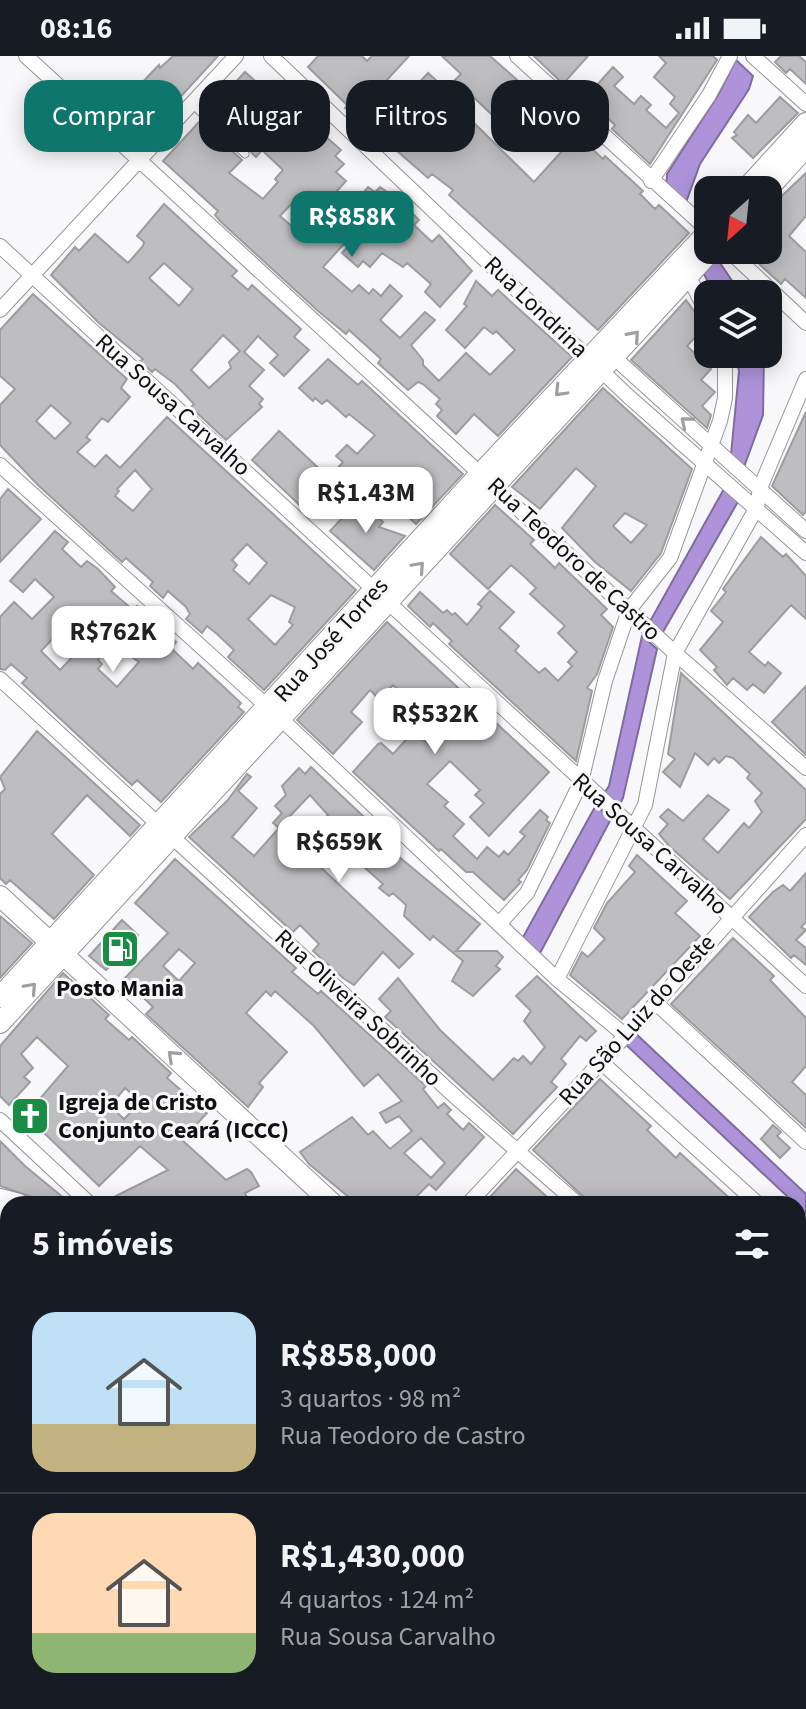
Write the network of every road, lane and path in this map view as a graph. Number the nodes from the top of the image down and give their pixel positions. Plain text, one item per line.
1 (26, 56) edge
2 (236, 56) edge
3 (271, 56) edge
4 (517, 56) edge
5 (730, 56) edge
6 (760, 58) edge
7 (192, 104) junction
8 (806, 104) edge
9 (806, 123) edge
10 (806, 147) edge
11 (245, 154) dead end
12 (139, 161) junction
13 (758, 176) edge
14 (780, 176) edge
15 (651, 181) junction
16 (694, 219) edge
17 (0, 246) edge
18 (694, 248) edge
19 (699, 264) edge
20 (743, 264) edge
21 (32, 275) junction
22 (688, 275) junction
23 (694, 287) edge
24 (0, 310) edge
25 (806, 323) edge
26 (602, 359) junction
27 (725, 368) edge
28 (806, 379) edge
29 (712, 443) junction
30 (703, 461) junction
31 (0, 465) edge
32 (488, 479) junction
33 (760, 488) junction
34 (757, 507) junction
35 (806, 531) edge
36 (806, 553) edge
37 (382, 596) junction
38 (629, 610) junction
39 (675, 653) junction
40 (0, 679) edge
41 (274, 713) junction
42 (806, 768) edge
43 (581, 782) junction
44 (635, 829) junction
45 (165, 831) junction
46 (806, 835) edge
47 (0, 896) edge
48 (730, 917) junction
49 (499, 924) junction
50 (56, 948) junction
51 (557, 979) junction
52 (806, 986) edge
53 (0, 997) edge
54 (656, 1003) junction
55 (0, 1023) edge
56 (626, 1036) junction
57 (600, 1061) junction
58 (0, 1120) edge
59 (806, 1142) edge
60 (518, 1150) junction
61 (81, 1196) edge
62 (324, 1196) edge
63 (481, 1196) edge
64 (569, 1196) edge
65 (749, 1196) edge

1 - 12 street, Rua Teodoro de Castro
2 - 7 street
3 - 26 street, Rua Londrina
4 - 15 street
5 - 15 street
6 - 8 street
7 - 11 lane
7 - 12 street
9 - 13 street
10 - 14 street
12 - 21 street
12 - 32 street, Rua Teodoro de Castro
15 - 16 street
17 - 21 street, Rua Sousa Carvalho
18 - 26 street, Rua José Torres
19 - 22 street, Rua José Torres
20 - 25 street
21 - 24 street
21 - 37 street, Rua Sousa Carvalho
22 - 23 street
26 -> 22 street, Rua José Torres
29 -> 26 street, Rua Londrina
26 - 30 street, Rua Londrina
26 - 32 street, Rua José Torres
27 - 29 street
28 - 33 street
29 - 30 street
29 - 33 street, Rua Londrina
30 - 34 street, Rua Londrina
30 - 38 street
31 - 41 street
32 - 37 street, Rua José Torres
32 - 38 street, Rua Teodoro de Castro
33 - 34 street
33 - 35 street, Rua Londrina
34 - 36 street, Rua Londrina
34 - 39 street
37 - 41 street, Rua José Torres
37 - 43 street, Rua Sousa Carvalho
38 - 39 street, Rua Teodoro de Castro
38 - 43 street
39 - 42 street, Rua Teodoro de Castro
39 - 44 street
40 - 45 street, Rua Oliveira Sobrinho
41 - 45 street, Rua José Torres
41 - 49 street
43 - 44 street, Rua Sousa Carvalho
43 - 49 street
44 - 48 street, Rua Sousa Carvalho
44 - 51 street
45 - 50 street, Rua José Torres
45 - 60 street, Rua Oliveira Sobrinho
46 - 48 street, Rua São Luiz do Oeste
47 - 50 street
48 - 52 street, Rua Sousa Carvalho
48 - 54 street, Rua São Luiz do Oeste
49 - 51 street
50 - 53 street
55 -> 50 street
62 -> 50 street
51 - 56 street
54 - 56 street, Rua São Luiz do Oeste
54 - 59 street
56 - 57 street, Rua São Luiz do Oeste
57 - 60 street, Rua São Luiz do Oeste
57 - 65 street
58 - 61 street
60 - 63 street, Rua São Luiz do Oeste
60 - 64 street, Rua Oliveira Sobrinho

